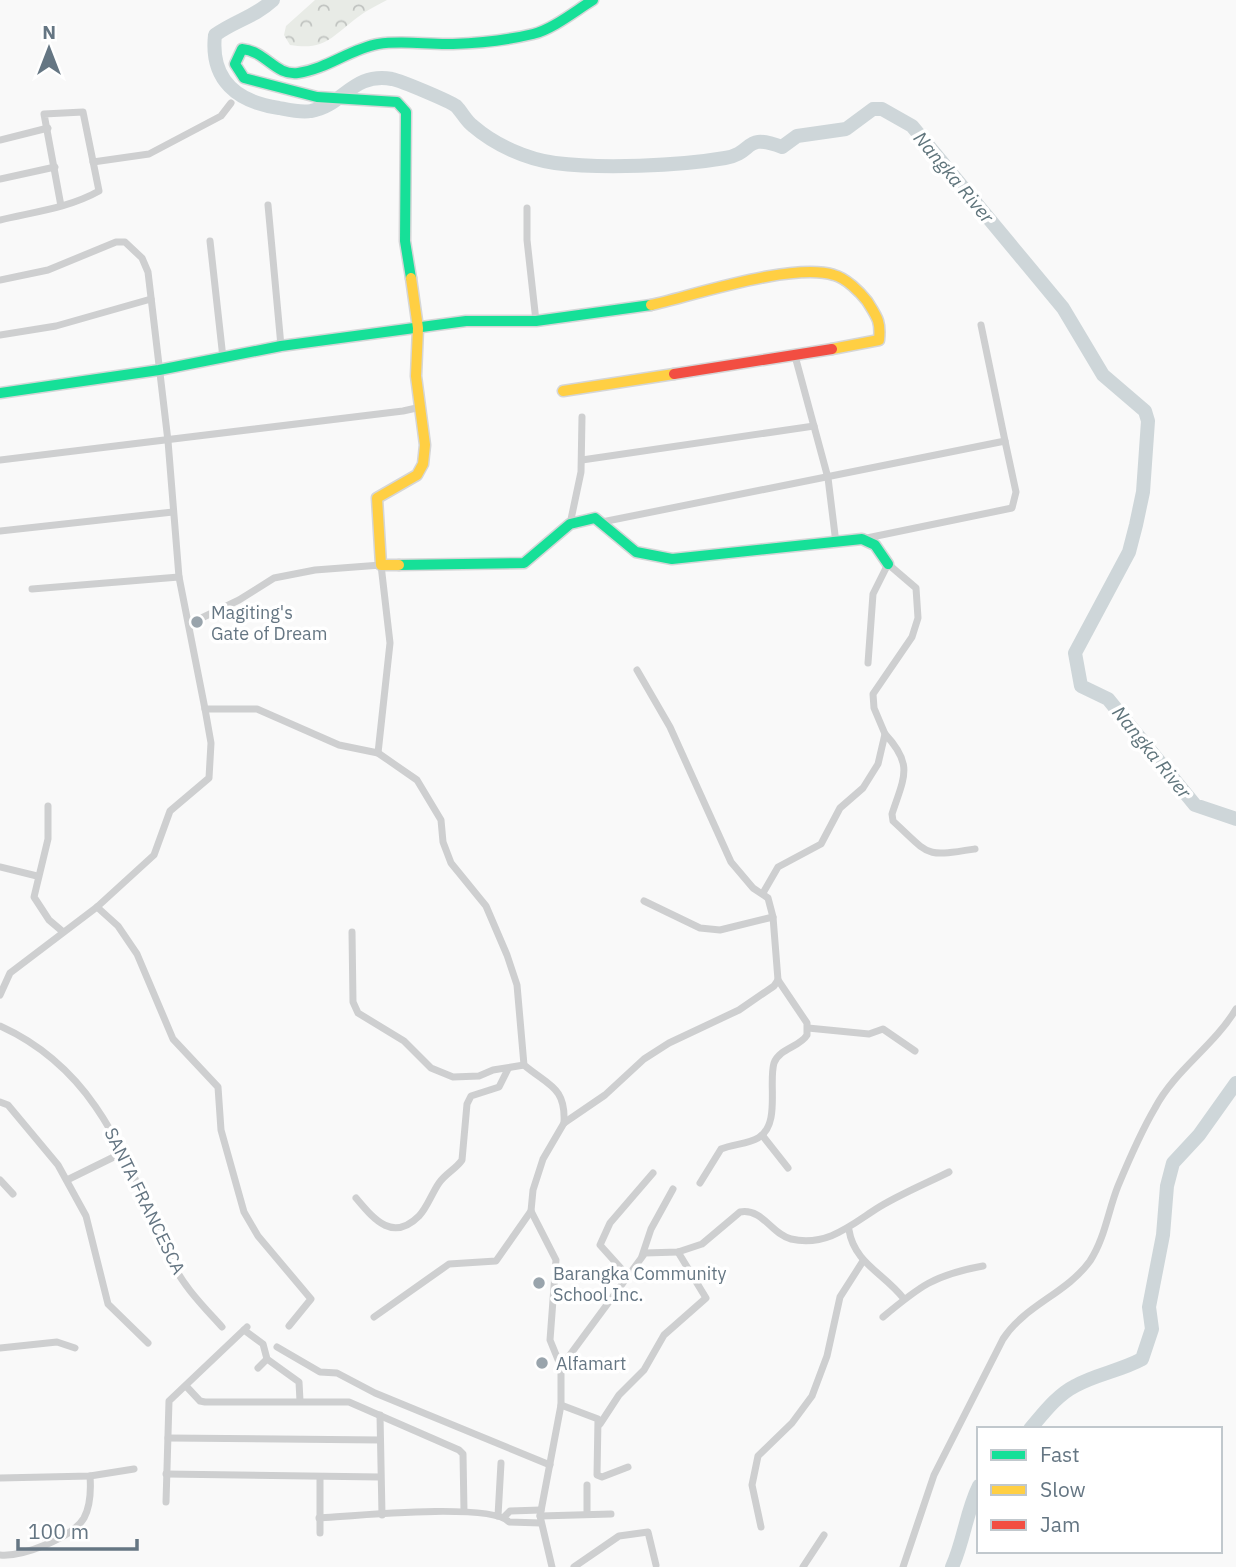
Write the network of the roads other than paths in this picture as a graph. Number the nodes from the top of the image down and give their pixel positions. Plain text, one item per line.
1 (593, 0) edge
2 (231, 103) dead end
3 (47, 128) junction
4 (0, 140) edge
5 (93, 162) junction
6 (55, 167) junction
7 (0, 179) edge
8 (268, 205) dead end
9 (61, 206) junction
10 (527, 208) dead end
11 (0, 220) edge
12 (210, 241) dead end
13 (0, 280) edge
14 (151, 299) junction
15 (536, 321) junction
16 (981, 325) dead end
17 (418, 328) junction
18 (0, 335) edge
19 (281, 346) junction
20 (795, 356) junction
21 (223, 358) junction
22 (159, 370) junction
23 (563, 391) dead end
24 (0, 393) edge
25 (421, 407) junction
26 (582, 417) dead end
27 (814, 426) junction
28 (168, 441) junction
29 (1005, 441) junction
30 (0, 460) edge
31 (582, 460) junction
32 (828, 478) junction
33 (173, 512) junction
34 (602, 522) junction
35 (570, 523) junction
36 (0, 531) edge
37 (862, 539) junction
38 (836, 543) junction
39 (888, 564) junction
40 (381, 565) junction
41 (179, 577) junction
42 (32, 589) dead end
43 (189, 624) junction
44 (868, 663) dead end
45 (637, 670) dead end
46 (205, 709) junction
47 (885, 734) junction
48 (379, 753) junction
49 (48, 806) dead end
50 (975, 849) dead end
51 (0, 867) edge
52 (37, 876) junction
53 (763, 892) junction
54 (643, 901) dead end
55 (97, 907) junction
56 (773, 917) junction
57 (62, 932) junction
58 (352, 932) dead end
59 (778, 980) junction
60 (0, 995) edge
61 (1236, 1009) edge
62 (0, 1026) edge
63 (808, 1028) junction
64 (915, 1051) dead end
65 (524, 1065) junction
66 (509, 1069) junction
67 (0, 1102) edge
68 (564, 1123) junction
69 (762, 1135) junction
70 (124, 1152) junction
71 (788, 1168) dead end
72 (949, 1172) dead end
73 (653, 1173) dead end
74 (0, 1180) edge
75 (67, 1180) junction
76 (700, 1183) dead end
77 (673, 1189) dead end
78 (13, 1194) dead end
79 (356, 1198) dead end
80 (531, 1211) junction
81 (849, 1230) junction
82 (678, 1252) junction
83 (642, 1257) junction
84 (863, 1261) junction
85 (983, 1266) dead end
86 (627, 1275) junction
87 (904, 1299) junction
88 (374, 1317) dead end
89 (883, 1317) dead end
90 (289, 1326) dead end
91 (222, 1327) dead end
92 (148, 1343) dead end
93 (277, 1347) dead end
94 (0, 1348) edge
95 (75, 1348) dead end
96 (267, 1359) junction
97 (561, 1367) junction
98 (258, 1368) dead end
99 (186, 1386) junction
100 (300, 1401) junction
101 (561, 1405) junction
102 (380, 1415) junction
103 (600, 1424) junction
104 (168, 1438) junction
105 (380, 1440) junction
106 (501, 1463) dead end
107 (551, 1465) junction
108 (628, 1467) dead end
109 (134, 1469) dead end
110 (166, 1474) junction
111 (90, 1476) junction
112 (380, 1477) junction
113 (0, 1478) edge
114 (320, 1478) junction
115 (587, 1485) dead end
116 (166, 1502) dead end
117 (464, 1511) junction
118 (587, 1514) junction
119 (611, 1514) dead end
120 (382, 1515) junction
121 (501, 1516) junction
122 (541, 1516) junction
123 (320, 1518) junction
124 (761, 1527) dead end
125 (320, 1533) dead end
126 (824, 1535) dead end
127 (0, 1555) edge
128 (656, 1564) dead end
129 (552, 1567) edge
130 (574, 1567) edge
131 (803, 1567) edge
132 (903, 1567) edge

1 - 17 street
2 - 5 street
3 - 4 street
3 - 5 street
3 - 6 street
5 - 9 street
6 - 7 street
6 - 9 street
8 - 19 street
9 - 11 street
10 - 15 street
12 - 21 street
13 - 14 street
14 - 18 street
14 - 22 street
15 - 17 street
15 - 20 street
16 - 29 street
17 - 19 street
17 - 25 street
19 - 21 street
20 - 23 street
20 - 27 street
21 - 22 street
22 - 24 street
22 - 28 street
25 - 28 street
25 - 40 street
26 - 31 street
27 - 31 street
27 - 32 street
28 - 30 street
28 - 33 street
29 - 32 street
29 - 37 street
31 - 35 street
32 - 34 street
32 - 38 street
33 - 36 street
33 - 41 street
34 - 35 street
34 - 38 street
35 - 40 street
37 - 38 street
37 - 39 street
39 - 44 street
39 - 47 street
40 - 43 street
40 - 48 street
41 - 42 street
41 - 43 street
43 - 46 street
45 - 53 street
46 - 48 street
46 - 55 street
47 - 50 street
47 - 53 street
48 - 65 street
49 - 52 street
51 - 52 street
52 - 57 street
53 - 56 street
54 - 56 street
55 - 57 street
55 - 90 street
56 - 59 street
57 - 60 street
58 - 66 street
59 - 63 street
59 - 68 street
61 - 132 street
62 - 70 street, SANTA FRANCESCA
63 - 64 street
63 - 69 street
65 - 66 street
65 - 68 street
66 - 79 street
67 - 75 street
68 - 80 street
69 - 71 street
69 - 76 street
70 - 75 street
70 - 91 street, SANTA FRANCESCA
72 - 81 street
73 - 86 street
74 - 78 street
75 - 92 street
77 - 83 street
80 - 88 street
80 - 97 street
81 - 82 street
81 - 84 street
82 - 83 street
82 - 103 street
83 - 86 street
84 - 87 street
84 - 124 street
85 - 87 street
86 - 97 street
87 - 89 street
93 - 107 street
94 - 95 street
96 - 98 street
96 - 99 street
96 - 100 street
97 - 101 street
99 - 100 street
99 - 104 street
100 - 102 street
101 - 103 street
101 - 107 street
102 - 105 street
102 - 117 street
103 - 108 street
104 - 105 street
104 - 110 street
105 - 112 street
106 - 121 street
107 - 122 street
109 - 111 street
110 - 114 street
110 - 116 street
111 - 113 street
111 - 127 street
112 - 114 street
112 - 120 street
114 - 123 street
115 - 118 street
117 - 120 street
117 - 121 street
118 - 119 street
118 - 122 street
120 - 123 street
121 - 122 street
121 - 122 street
122 - 129 street
123 - 125 street
126 - 131 street
128 - 130 street

